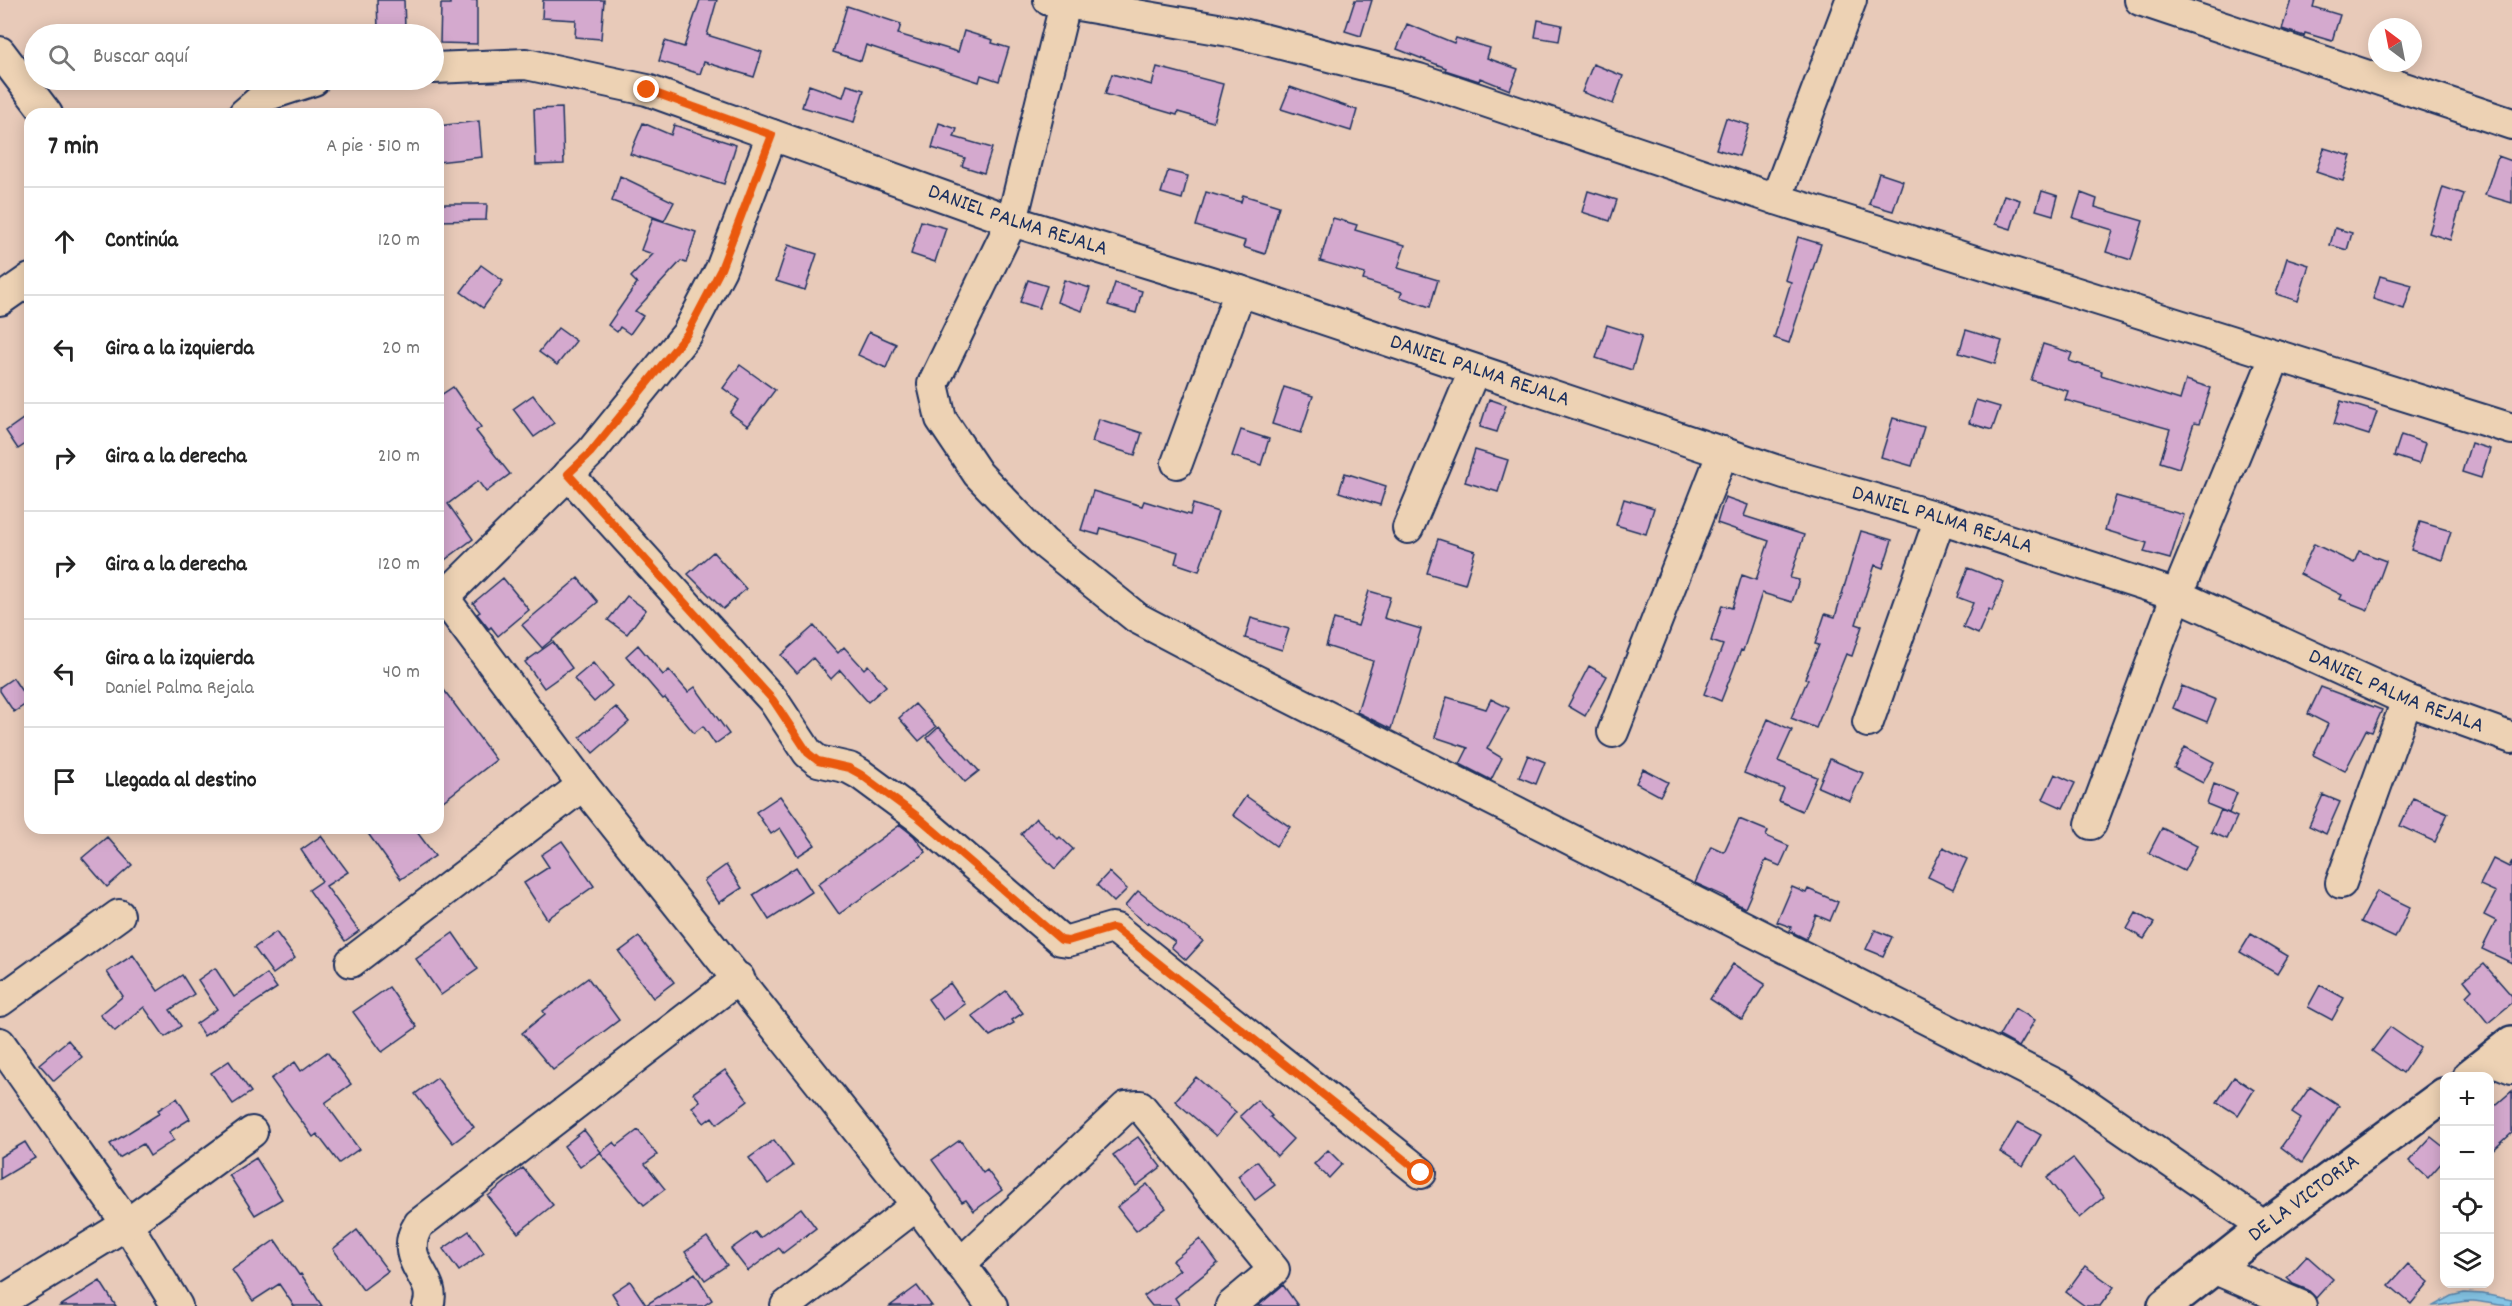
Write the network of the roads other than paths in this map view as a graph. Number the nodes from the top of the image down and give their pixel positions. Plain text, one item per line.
1 (1851, 0) edge
2 (2140, 0) edge
3 (1057, 2) edge
4 (0, 52) edge
5 (444, 68) edge
6 (24, 84) edge
7 (29, 90) edge
8 (283, 90) edge
9 (42, 108) edge
10 (251, 108) edge
11 (2512, 124) edge
12 (772, 135) junction
13 (1776, 199) junction
14 (1012, 221) junction
15 (24, 283) edge
16 (1240, 291) junction
17 (0, 300) edge
18 (2276, 355) junction
19 (1474, 371) junction
20 (2512, 429) edge
21 (1724, 452) junction
22 (1177, 463) dead end
23 (568, 474) junction
24 (1940, 518) junction
25 (1408, 528) dead end
26 (444, 593) edge
27 (2177, 596) junction
28 (444, 602) edge
29 (2408, 700) junction
30 (1868, 722) dead end
31 (1613, 732) dead end
32 (2512, 738) edge
33 (583, 785) junction
34 (2091, 824) dead end
35 (2340, 883) dead end
36 (119, 915) dead end
37 (351, 962) dead end
38 (739, 978) junction
39 (0, 1000) edge
40 (0, 1043) edge
41 (2440, 1099) edge
42 (252, 1132) dead end
43 (1421, 1173) dead end
44 (917, 1205) junction
45 (127, 1224) junction
46 (2265, 1227) junction
47 (960, 1263) junction
48 (2213, 1268) junction
49 (0, 1302) edge
50 (177, 1306) edge
51 (428, 1306) edge
52 (786, 1306) edge
53 (992, 1306) edge
54 (1231, 1306) edge
55 (2166, 1306) edge
56 (2301, 1306) edge

1 - 13 street
2 - 11 street
3 - 13 street
3 - 14 street
4 - 6 street
5 - 12 street, DANIEL PALMA REJALA
7 - 9 street
8 - 10 street
12 - 14 street, DANIEL PALMA REJALA
12 - 23 street
13 - 18 street
14 - 16 street, DANIEL PALMA REJALA
14 - 46 street
15 - 17 street
16 - 19 street, DANIEL PALMA REJALA
16 - 22 street
18 - 20 street
18 - 27 street
19 - 21 street, DANIEL PALMA REJALA
19 - 25 street
21 - 24 street, DANIEL PALMA REJALA
21 - 31 street
23 - 26 street
23 - 43 street
24 - 27 street, DANIEL PALMA REJALA
24 - 30 street
27 - 29 street, DANIEL PALMA REJALA
27 - 34 street
28 - 33 street
29 - 32 street, DANIEL PALMA REJALA
29 - 35 street
33 - 37 street
33 - 38 street
36 - 39 street
38 - 44 street
38 - 51 street
40 - 45 street
41 - 46 main road, DE LA VICTORIA
42 - 45 street
44 - 47 street
44 - 52 street
45 - 49 street
45 - 50 street
46 - 48 main road, DE LA VICTORIA
47 - 53 street
47 - 54 street
48 - 55 main road, DE LA VICTORIA
48 - 56 street

